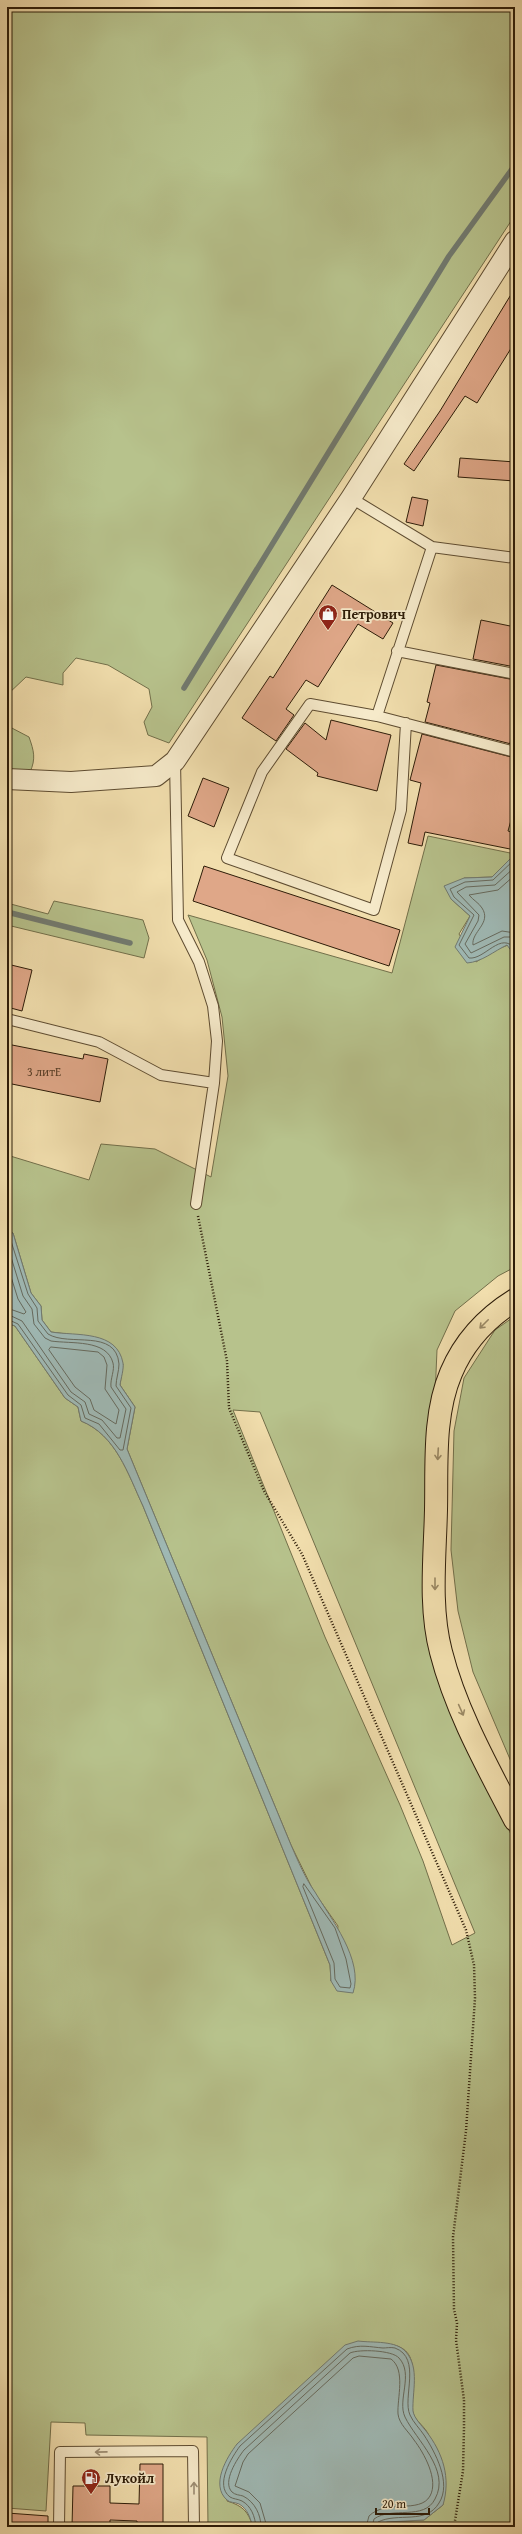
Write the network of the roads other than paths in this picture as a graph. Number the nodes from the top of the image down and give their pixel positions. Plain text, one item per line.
1 (515, 241) edge
2 (351, 498) junction
3 (432, 547) junction
4 (515, 558) edge
5 (398, 651) junction
6 (515, 674) edge
7 (377, 716) junction
8 (406, 723) junction
9 (515, 752) edge
10 (175, 761) junction
11 (7, 778) edge
12 (7, 1019) edge
13 (214, 1084) junction
14 (196, 1204) road end
15 (515, 1300) edge
16 (515, 1820) edge
17 (59, 2527) edge
18 (194, 2527) edge

1 - 2 street
2 - 3 lane
2 - 10 street
3 - 4 lane
3 - 5 lane
5 - 6 lane
5 - 7 lane
7 - 8 lane
7 - 8 lane
8 - 9 lane
10 - 11 street
10 - 13 lane
12 - 13 lane
13 - 14 lane
15 -> 16 highway
18 -> 17 lane

